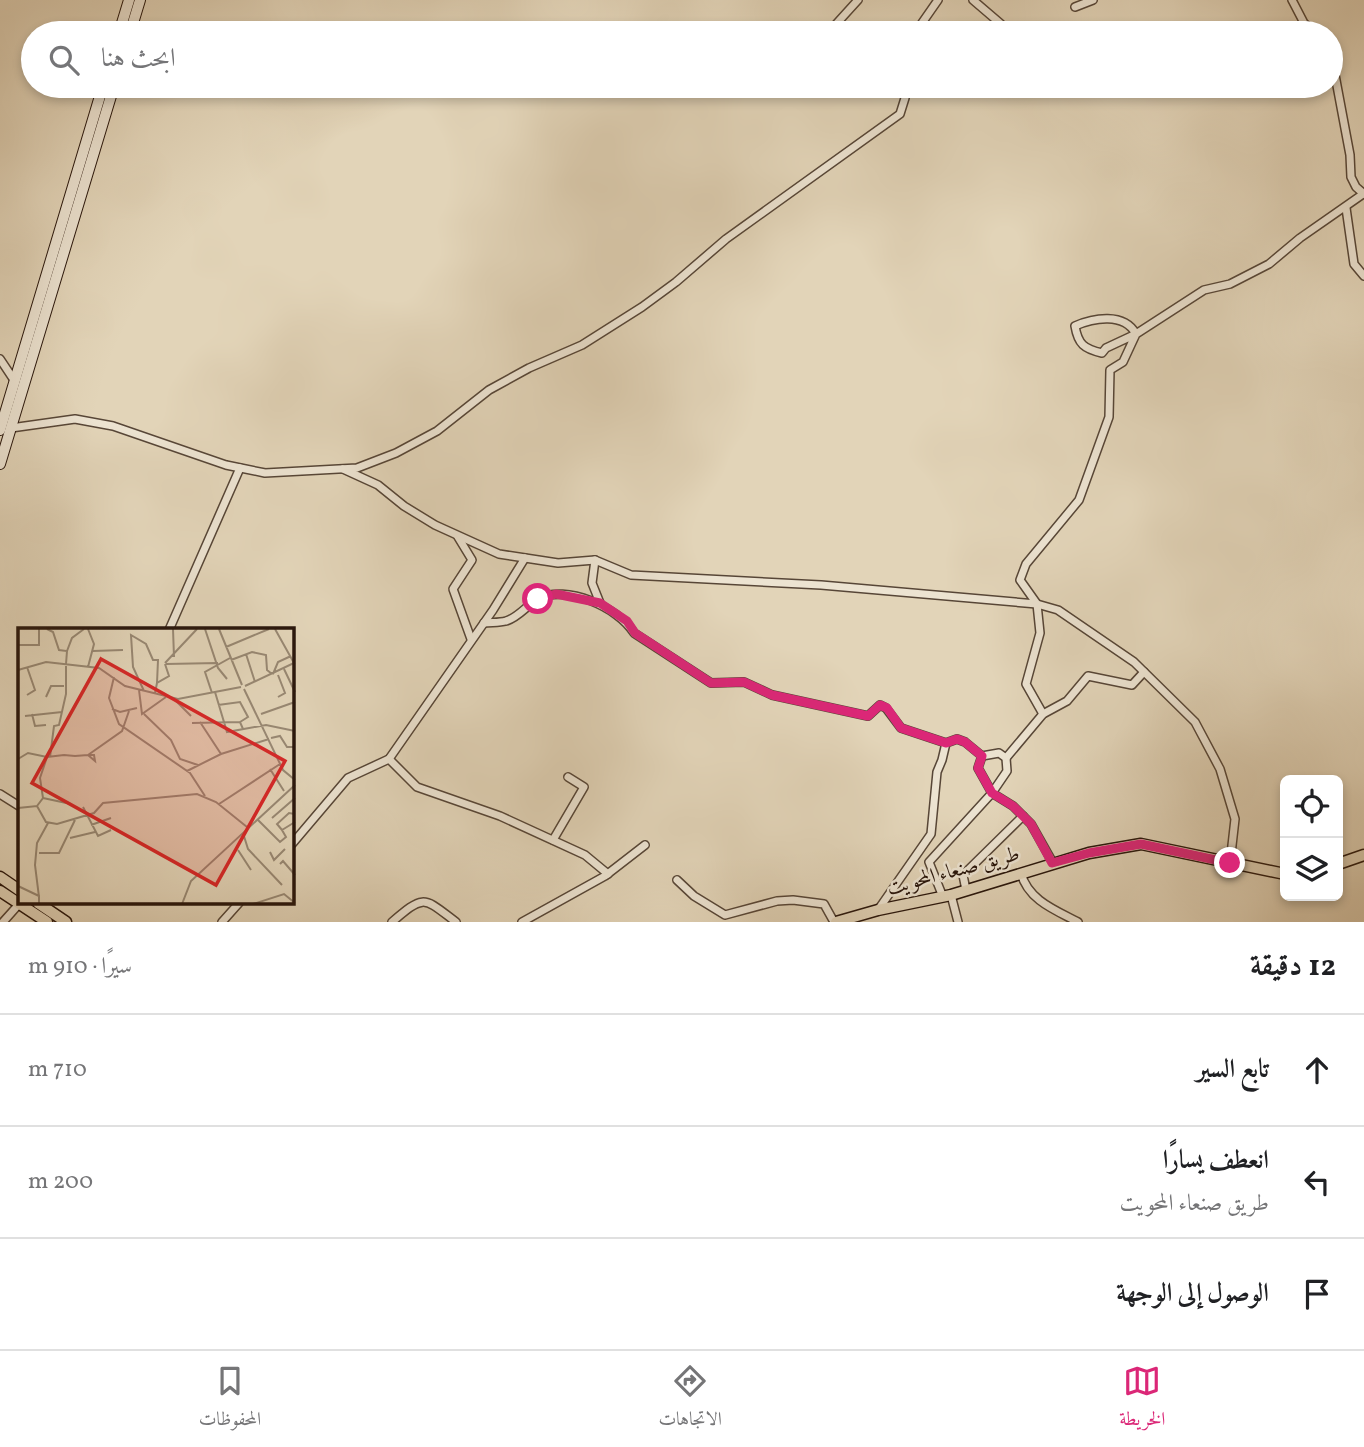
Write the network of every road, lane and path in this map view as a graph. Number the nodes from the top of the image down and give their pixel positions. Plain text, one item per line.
1 (129, 0) edge
2 (140, 0) edge
3 (858, 0) edge
4 (938, 0) edge
5 (973, 0) edge
6 (1093, 0) edge
7 (1292, 0) edge
8 (1075, 7) dead end
9 (123, 21) edge
10 (134, 21) edge
11 (839, 21) edge
12 (923, 21) edge
13 (998, 21) edge
14 (1303, 21) edge
15 (100, 98) edge
16 (110, 98) edge
17 (905, 98) edge
18 (1339, 98) edge
19 (1363, 194) edge
20 (1346, 208) junction
21 (1364, 276) edge
22 (1136, 334) junction
23 (0, 359) edge
24 (25, 363) junction
25 (14, 380) junction
26 (11, 428) junction
27 (0, 430) edge
28 (0, 464) edge
29 (240, 468) junction
30 (343, 469) junction
31 (458, 536) junction
32 (525, 558) junction
33 (595, 560) junction
34 (600, 603) junction
35 (1037, 604) junction
36 (484, 623) junction
37 (170, 628) edge
38 (471, 639) junction
39 (1144, 672) junction
40 (1043, 714) junction
41 (946, 743) junction
42 (982, 756) junction
43 (1006, 758) junction
44 (389, 759) junction
45 (568, 777) dead end
46 (992, 793) junction
47 (0, 794) edge
48 (18, 803) edge
49 (1023, 817) junction
50 (553, 840) junction
51 (294, 842) edge
52 (645, 845) dead end
53 (1364, 855) edge
54 (1343, 862) edge
55 (1052, 863) junction
56 (1230, 863) junction
57 (1021, 873) junction
58 (1280, 873) edge
59 (608, 874) junction
60 (0, 877) edge
61 (677, 880) dead end
62 (18, 888) edge
63 (966, 890) junction
64 (0, 891) edge
65 (947, 896) junction
66 (18, 902) edge
67 (18, 904) edge
68 (20, 904) edge
69 (39, 904) edge
70 (238, 904) edge
71 (878, 910) junction
72 (3, 922) edge
73 (47, 922) edge
74 (66, 922) edge
75 (222, 922) edge
76 (392, 922) edge
77 (456, 922) edge
78 (522, 922) edge
79 (835, 922) edge
80 (958, 922) edge
81 (1077, 922) edge

1 - 9 main road
2 - 10 main road
3 - 11 street
4 - 12 street
5 - 13 street
6 - 8 street
7 - 14 street
15 - 24 main road
16 - 24 main road
17 - 30 street
18 - 19 street
19 - 20 street
20 - 21 street
20 - 22 street
22 - 22 street
22 - 35 street
23 - 25 street
24 - 25 main road
24 - 26 main road
25 - 27 main road
26 - 28 main road
26 - 29 street
29 - 30 street
29 - 37 street
30 - 31 street
31 - 32 street
31 - 38 street
32 - 33 street
32 - 36 street
33 - 34 street
33 - 35 street
34 - 36 street
34 - 41 street
35 - 39 street
35 - 40 street
36 - 38 street
38 - 44 street
39 - 40 street
39 - 56 street
40 - 43 street
41 - 42 street
41 - 71 street
42 - 43 street
42 - 46 street
43 - 46 street
44 - 50 street
44 - 51 street
45 - 50 street
46 - 49 street
46 - 65 street
47 - 48 street
49 - 55 street
49 - 63 street
50 - 59 street
52 - 59 street
53 - 54 main road
55 - 56 main road, طريق صنعاء المحويت
55 - 57 main road, طريق صنعاء المحويت
56 - 58 main road, طريق صنعاء المحويت
57 - 63 main road, طريق صنعاء المحويت
57 - 81 street
59 - 78 street
60 - 62 main road
61 - 79 street
63 - 65 main road, طريق صنعاء المحويت
64 - 66 main road
65 - 71 main road, طريق صنعاء المحويت
65 - 80 street
67 - 72 street
68 - 73 main road
69 - 74 main road
70 - 75 street
71 - 79 main road, طريق صنعاء المحويت
76 - 77 street

